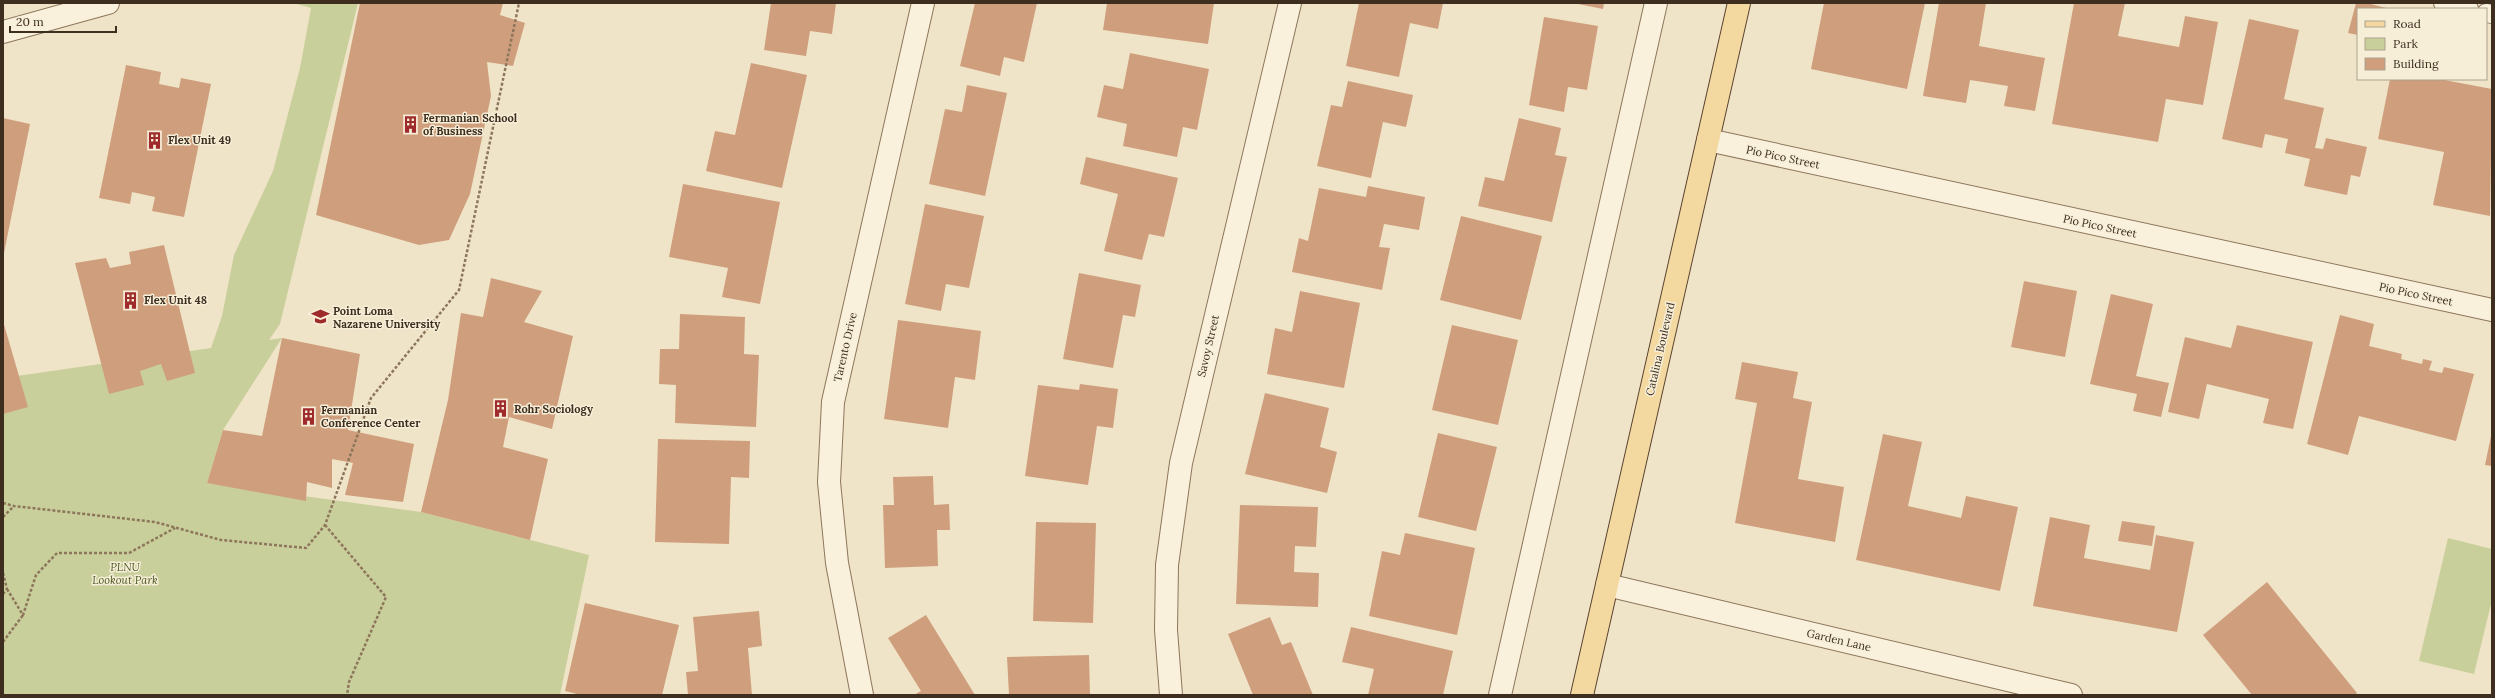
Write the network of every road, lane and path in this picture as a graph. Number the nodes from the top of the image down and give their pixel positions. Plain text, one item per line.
1 (108, 3) edge
2 (519, 3) edge
3 (923, 3) edge
4 (1290, 3) edge
5 (1656, 3) edge
6 (1739, 3) edge
7 (2443, 3) edge
8 (2465, 8) edge
9 (3, 32) edge
10 (1708, 140) junction
11 (2492, 310) edge
12 (3, 502) edge
13 (14, 506) junction
14 (3, 517) edge
15 (325, 525) junction
16 (175, 528) junction
17 (3, 573) edge
18 (1607, 585) junction
19 (7, 589) junction
20 (3, 594) edge
21 (23, 615) junction
22 (3, 642) edge
23 (347, 695) edge
24 (862, 695) edge
25 (1171, 695) edge
26 (1500, 695) edge
27 (1582, 695) edge
28 (2071, 695) edge

1 - 9 street
2 - 15 path
3 - 24 street, Tarento Drive
4 - 25 street, Savoy Street
5 - 26 street
6 - 10 main road, Catalina Boulevard
7 - 8 lane
10 - 11 street, Pio Pico Street
10 - 18 main road, Catalina Boulevard
12 - 13 path
13 - 14 path
13 - 16 path
15 - 16 path
15 - 23 path
16 - 21 path
17 - 19 path
18 - 27 main road, Catalina Boulevard
18 - 28 street, Garden Lane
19 - 20 path
19 - 21 path
21 - 22 path

